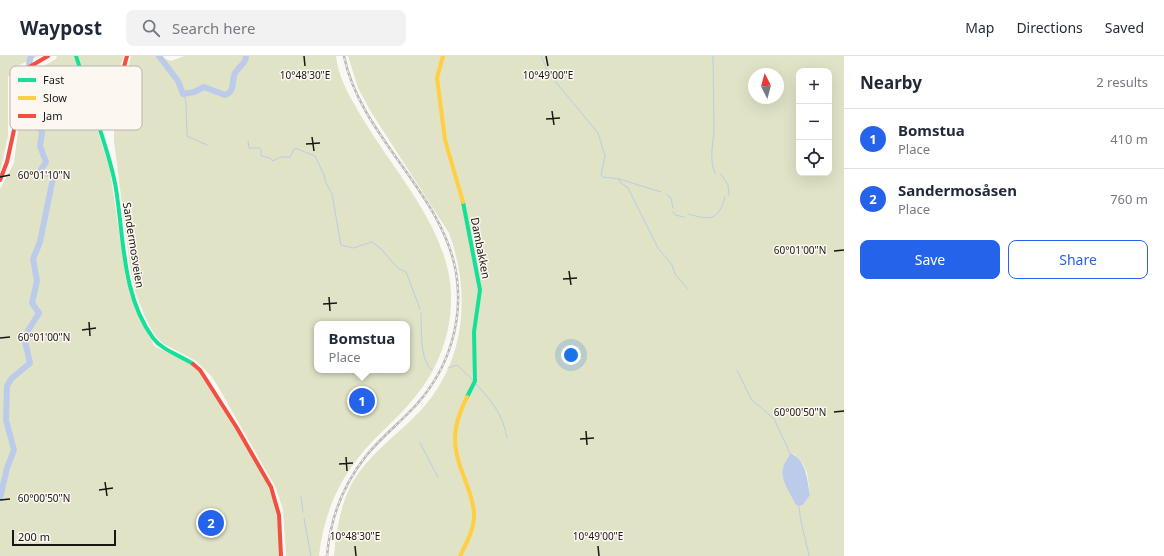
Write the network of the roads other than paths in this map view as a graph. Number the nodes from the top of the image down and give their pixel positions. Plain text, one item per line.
1 (48, 56) edge
2 (76, 56) edge
3 (127, 56) edge
4 (443, 56) edge
5 (31, 66) edge
6 (79, 66) edge
7 (124, 66) edge
8 (14, 130) edge
9 (100, 130) edge
10 (0, 180) edge
11 (281, 556) edge
12 (460, 556) edge

1 - 5 street
2 - 6 street, Sandermosveien
3 - 7 street
4 - 12 street, Dambakken
8 - 10 street
9 - 11 street, Sandermosveien

